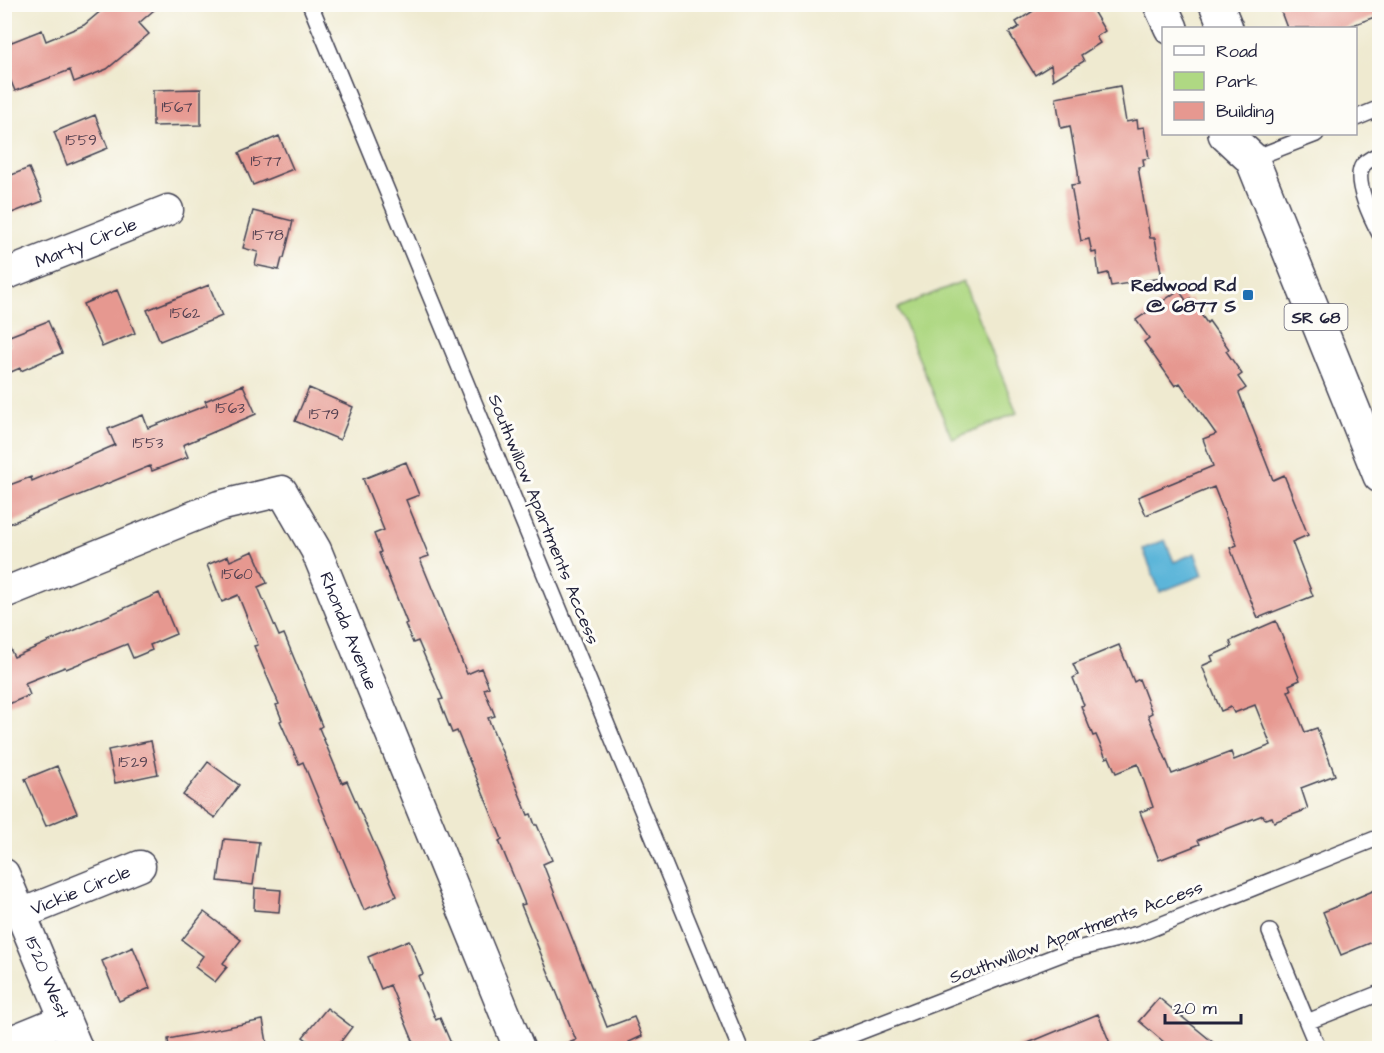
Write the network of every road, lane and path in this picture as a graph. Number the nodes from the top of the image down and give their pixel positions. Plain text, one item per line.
1 (310, 4) edge
2 (1160, 4) edge
3 (1216, 4) edge
4 (1171, 27) edge
5 (1226, 27) edge
6 (1380, 108) edge
7 (1357, 118) edge
8 (1227, 135) edge
9 (1311, 135) edge
10 (1254, 146) edge
11 (1380, 154) edge
12 (168, 210) dead end
13 (1380, 234) edge
14 (4, 275) edge
15 (1380, 476) edge
16 (4, 593) edge
17 (1380, 837) edge
18 (140, 866) dead end
19 (4, 874) edge
20 (21, 914) junction
21 (1270, 932) dead end
22 (1380, 993) edge
23 (65, 1019) junction
24 (1307, 1022) junction
25 (4, 1044) edge
26 (76, 1048) edge
27 (519, 1048) edge
28 (740, 1048) edge
29 (818, 1048) edge
30 (1318, 1048) edge

1 - 28 lane, Southwillow Apartments Access
2 - 4 main road
3 - 5 main road
6 - 7 lane
8 - 10 main road, SR 68
9 - 10 lane
10 - 15 main road, SR 68
11 - 13 lane
12 - 14 street, Marty Circle
16 - 27 street, Rhonda Avenue
17 - 29 lane, Southwillow Apartments Access
18 - 20 street, Vickie Circle
19 - 20 street, 1520 West
20 - 23 street, 1520 West
21 - 24 lane
22 - 24 lane
23 - 25 street
23 - 26 street, 1520 West
24 - 30 lane

